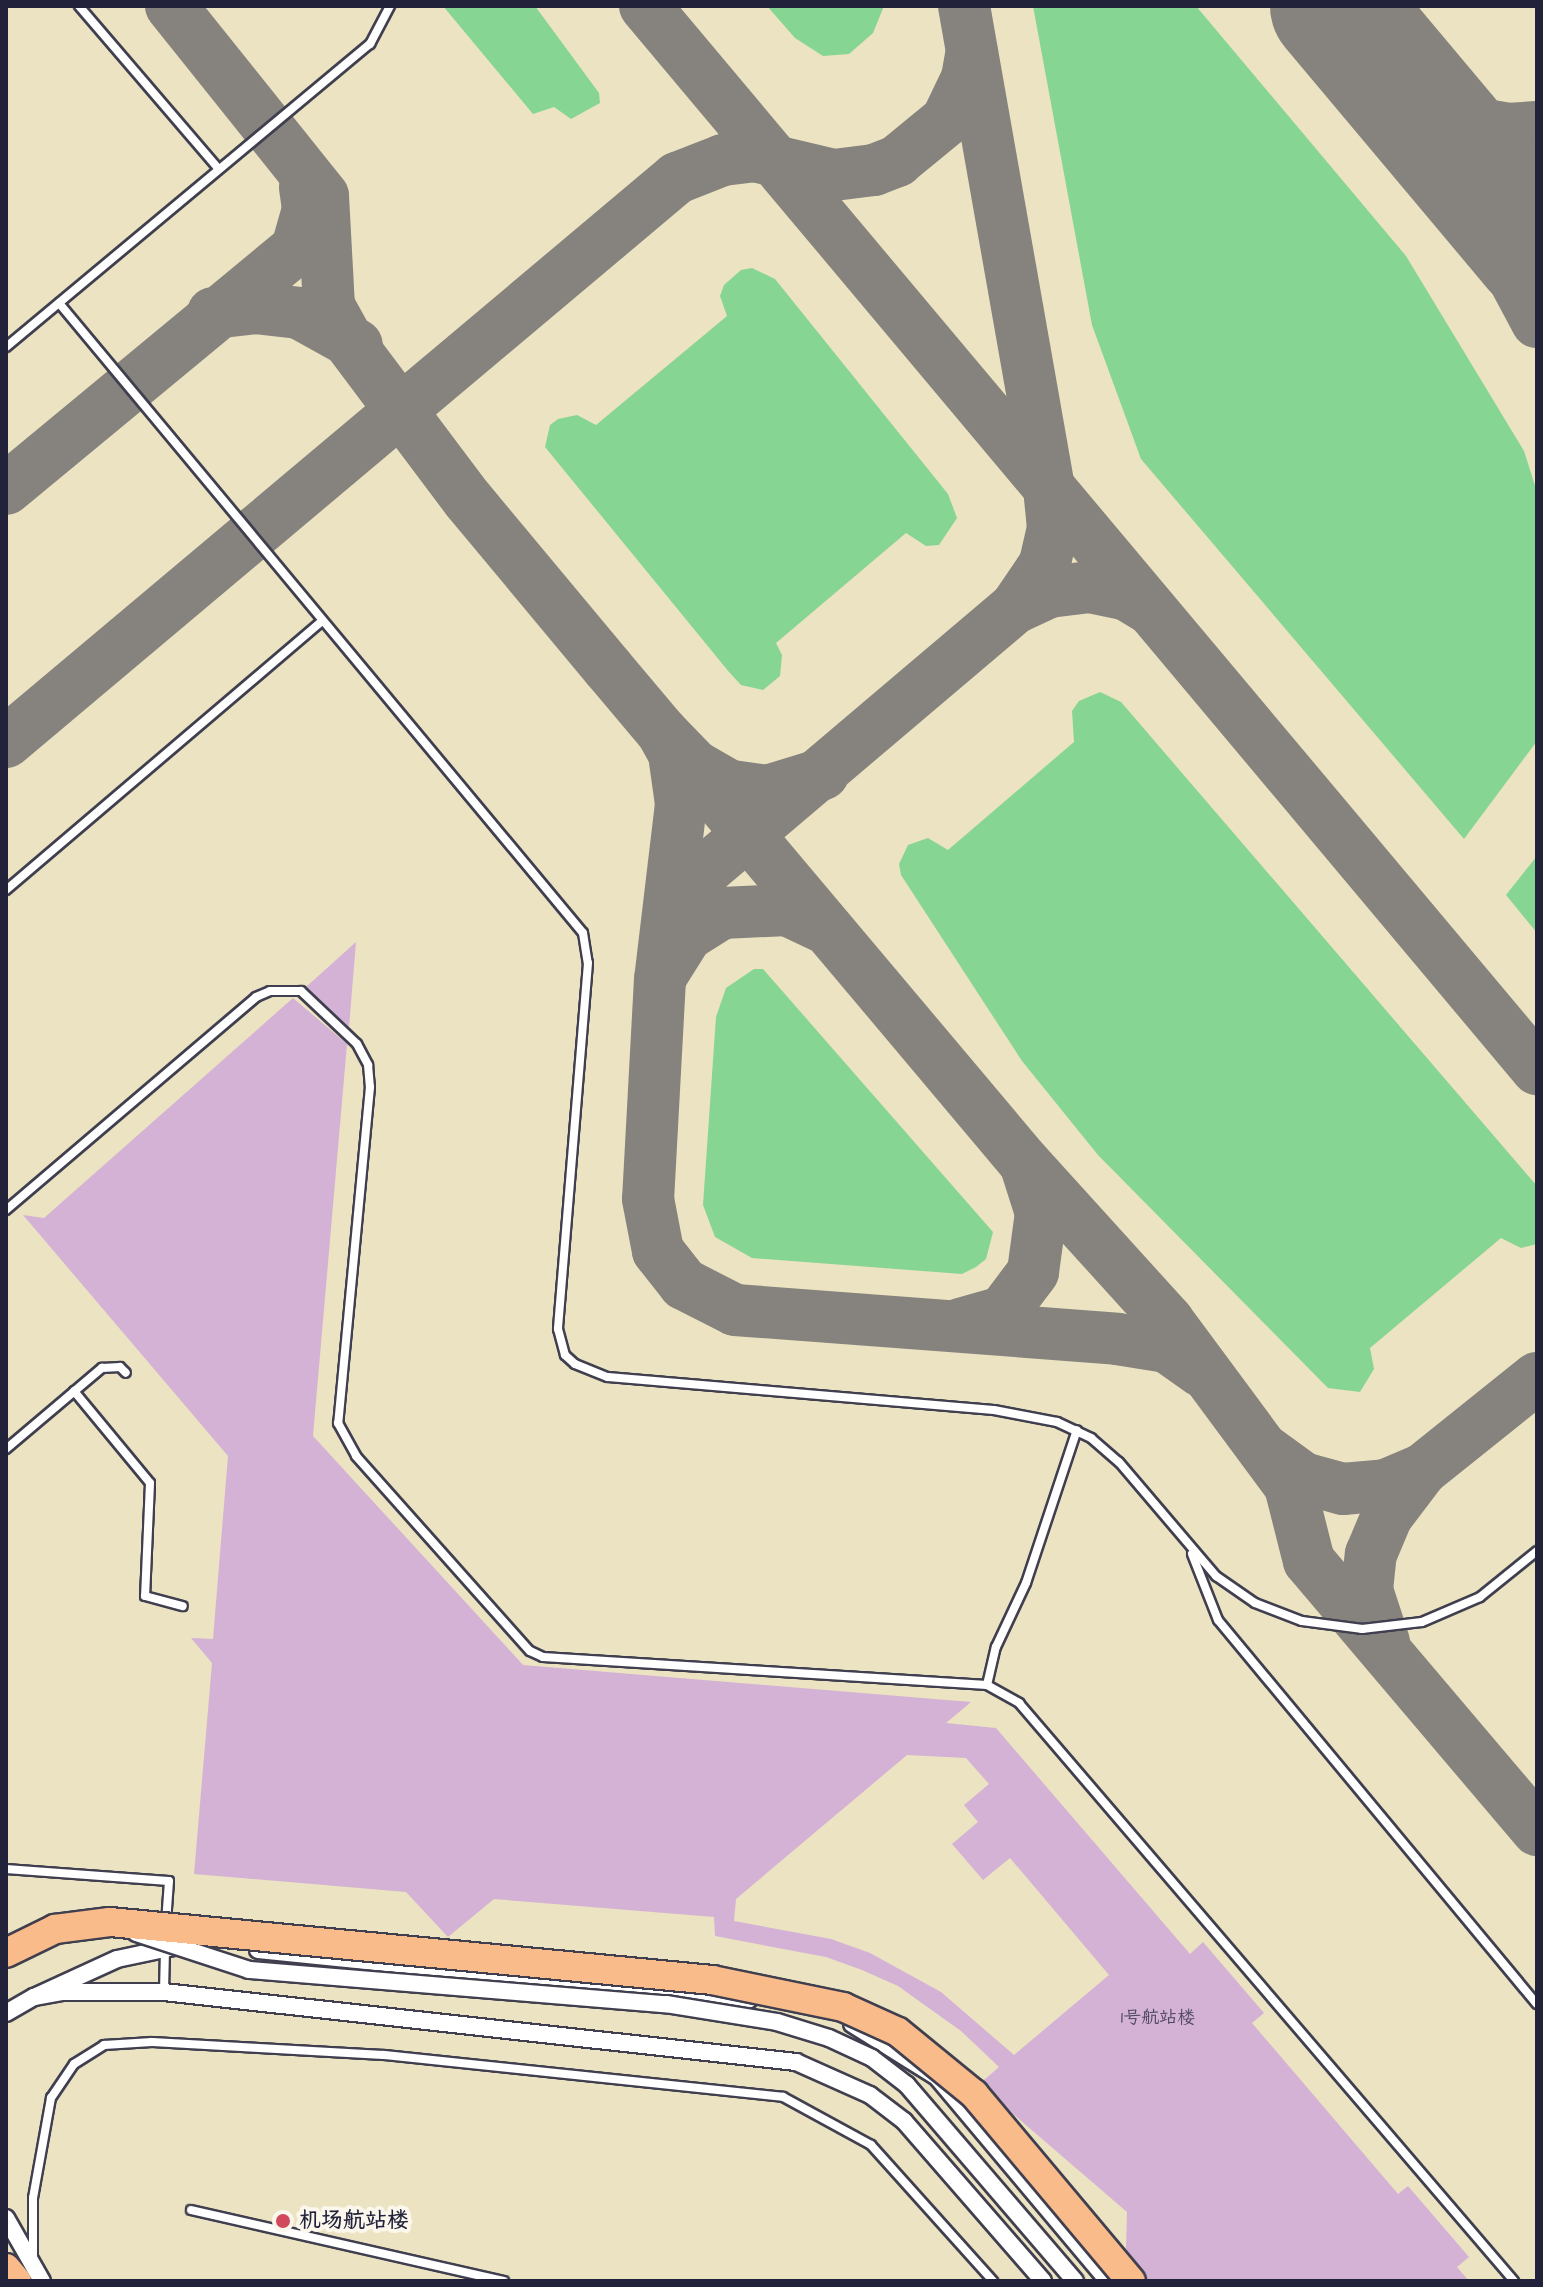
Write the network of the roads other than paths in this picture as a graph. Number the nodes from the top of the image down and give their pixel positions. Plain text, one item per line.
1 (79, 6) edge
2 (390, 6) edge
3 (218, 168) junction
4 (59, 303) junction
5 (6, 347) edge
6 (322, 621) junction
7 (6, 890) edge
8 (6, 1210) edge
9 (126, 1373) dead end
10 (74, 1391) junction
11 (1077, 1430) junction
12 (6, 1449) edge
13 (1191, 1550) junction
14 (1537, 1551) edge
15 (183, 1606) dead end
16 (987, 1685) junction
17 (6, 1869) edge
18 (110, 1922) junction
19 (165, 1949) junction
20 (6, 1953) edge
21 (164, 1992) junction
22 (34, 1997) junction
23 (1537, 2004) edge
24 (6, 2013) edge
25 (191, 2210) dead end
26 (6, 2218) edge
27 (24, 2274) edge
28 (504, 2281) edge
29 (993, 2281) edge
30 (1043, 2281) edge
31 (1075, 2281) edge
32 (1108, 2281) edge
33 (1131, 2281) edge
34 (1514, 2281) edge

1 - 3 lane
2 - 3 lane
3 - 4 lane
4 - 5 lane
4 - 6 lane
6 - 7 lane
6 - 11 lane
8 - 16 lane
9 - 10 lane
10 - 12 lane
10 - 15 lane
11 - 13 lane
11 - 16 lane
13 - 14 lane
13 - 23 lane
16 - 34 lane
17 - 19 lane
18 - 20 highway, bridge
18 - 31 street, bridge
18 - 33 highway, bridge
19 - 21 lane
19 - 22 street
19 - 32 street
21 - 22 street
21 - 30 street
22 - 24 street
25 - 28 lane
26 - 27 street
27 - 29 lane

